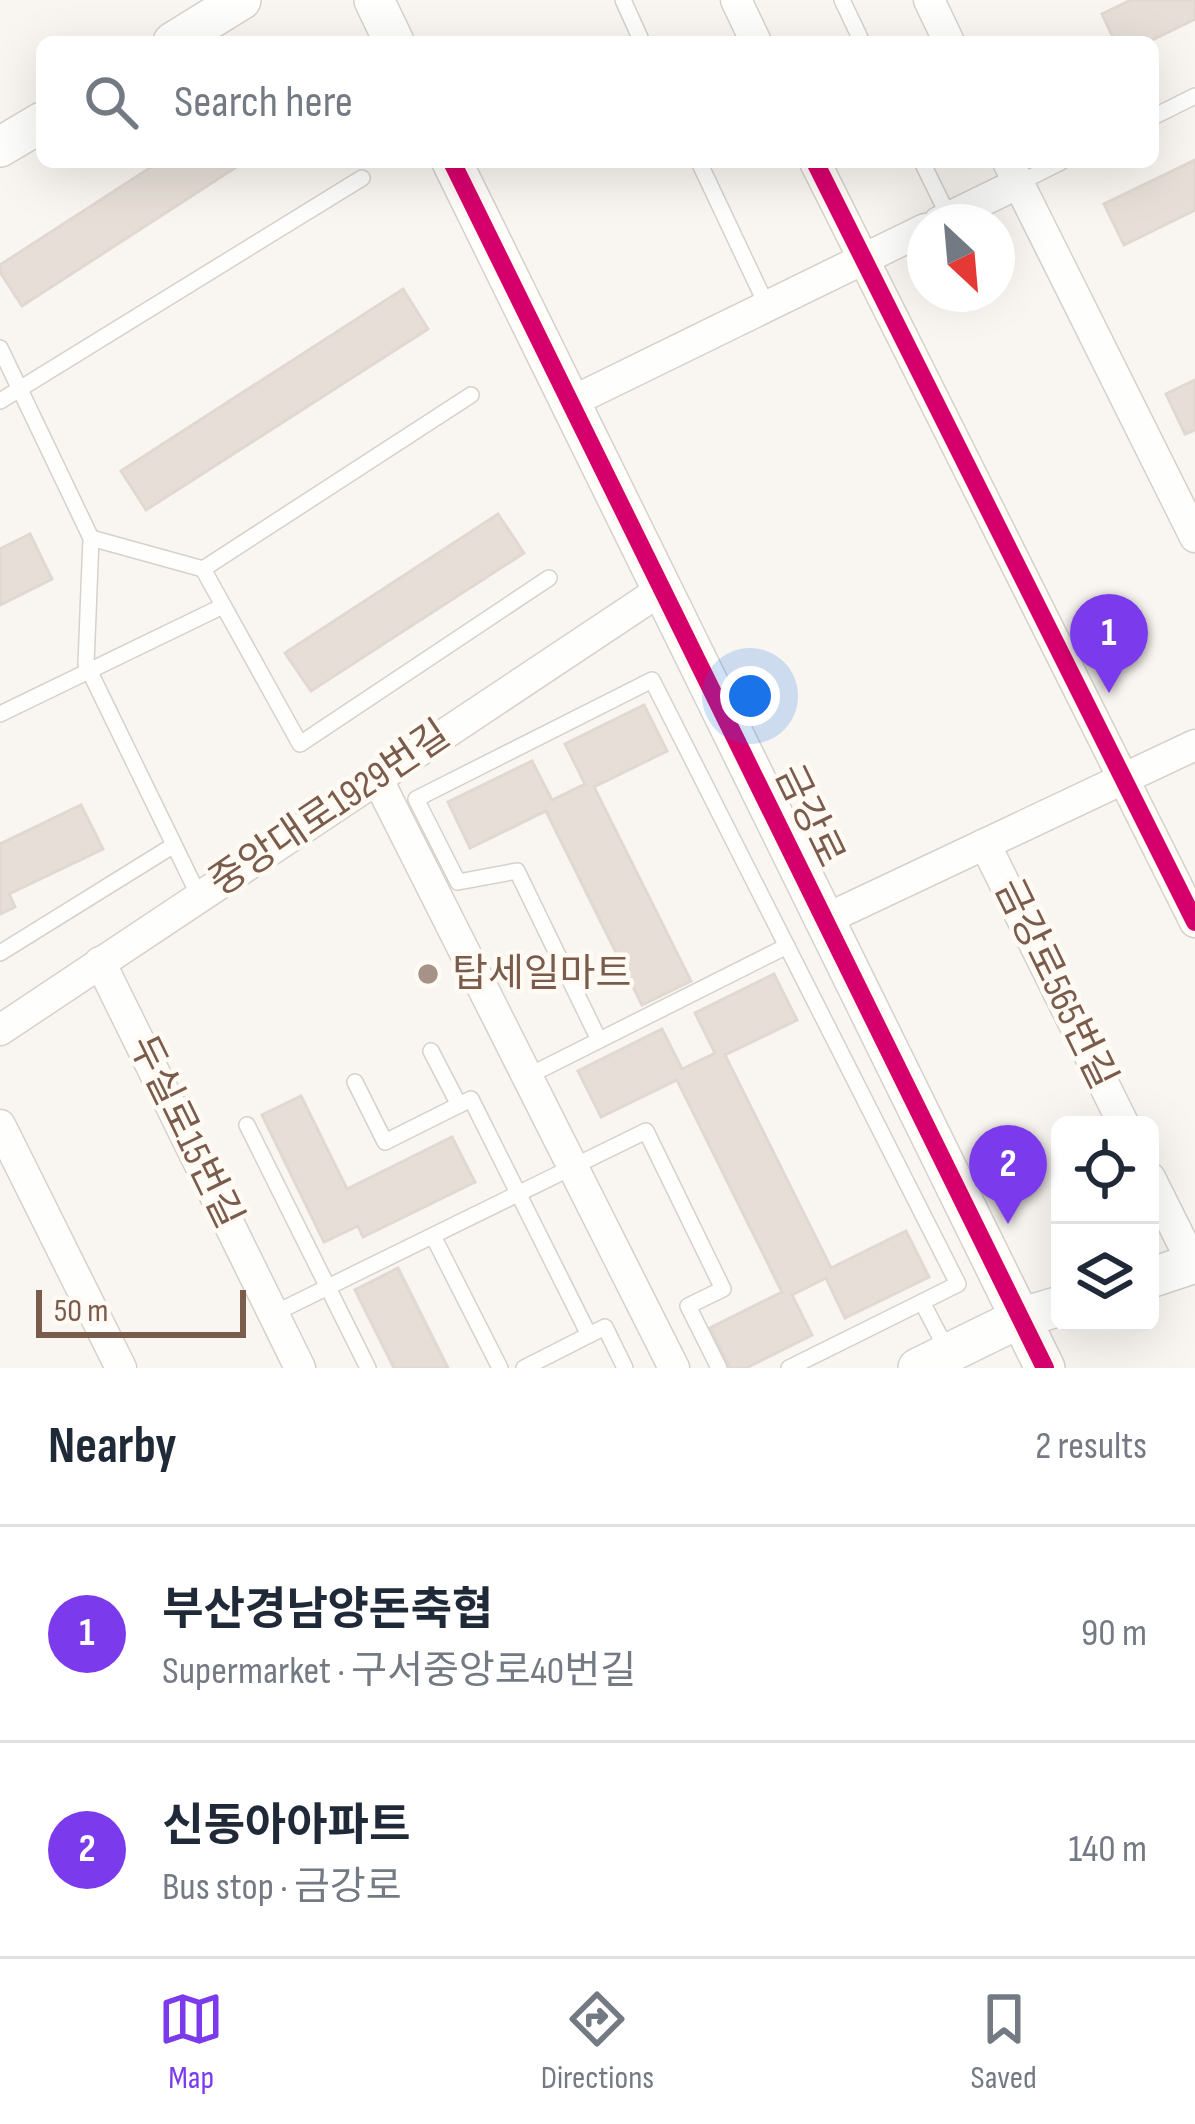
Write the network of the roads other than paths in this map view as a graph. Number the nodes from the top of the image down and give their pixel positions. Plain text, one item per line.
1 (241, 0) edge
2 (374, 0) edge
3 (622, 0) edge
4 (736, 0) edge
5 (842, 0) edge
6 (929, 0) edge
7 (182, 36) edge
8 (391, 36) edge
9 (639, 36) edge
10 (753, 36) edge
11 (859, 36) edge
12 (947, 36) edge
13 (1195, 96) edge
14 (1159, 114) edge
15 (36, 126) edge
16 (0, 147) edge
17 (455, 168) edge
18 (702, 168) edge
19 (818, 168) edge
20 (924, 168) edge
21 (1013, 172) edge
22 (362, 178) dead end
23 (933, 204) edge
24 (965, 204) edge
25 (907, 238) edge
26 (862, 260) junction
27 (767, 306) junction
28 (0, 348) edge
29 (21, 391) junction
30 (471, 395) dead end
31 (0, 401) edge
32 (569, 403) junction
33 (1195, 537) edge
34 (91, 538) junction
35 (203, 569) junction
36 (549, 578) dead end
37 (661, 590) junction
38 (224, 606) junction
39 (90, 672) junction
40 (0, 714) edge
41 (1195, 745) edge
42 (377, 778) junction
43 (1122, 780) junction
44 (985, 844) junction
45 (174, 845) junction
46 (199, 896) junction
47 (824, 920) junction
48 (1195, 922) edge
49 (787, 946) junction
50 (0, 953) edge
51 (100, 962) junction
52 (0, 1030) edge
53 (599, 1040) junction
54 (431, 1051) dead end
55 (527, 1076) junction
56 (355, 1082) dead end
57 (458, 1106) junction
58 (1120, 1116) edge
59 (0, 1125) edge
60 (247, 1125) dead end
61 (573, 1167) junction
62 (518, 1194) junction
63 (1159, 1196) edge
64 (433, 1236) junction
65 (1194, 1264) edge
66 (1159, 1274) edge
67 (328, 1287) junction
68 (922, 1302) junction
69 (1051, 1309) edge
70 (273, 1314) junction
71 (1020, 1318) junction
72 (590, 1335) junction
73 (933, 1361) edge
74 (121, 1368) edge
75 (300, 1368) edge
76 (368, 1368) edge
77 (500, 1368) edge
78 (524, 1368) edge
79 (625, 1368) edge
80 (674, 1368) edge
81 (718, 1368) edge
82 (788, 1368) edge
83 (1045, 1368) edge

1 - 7 street
2 - 8 street
3 - 9 lane
4 - 10 street
5 - 11 lane
6 - 12 street
13 - 14 lane
15 - 16 street
17 - 32 street, 금강로
18 - 27 lane
19 - 26 street
20 - 23 lane
21 - 24 street
21 - 33 street
22 - 29 lane
25 - 26 street
26 - 27 street
26 - 43 street
27 - 32 street
28 - 29 lane
29 - 31 lane
29 - 34 lane
30 - 35 lane
32 - 37 street, 금강로
34 - 35 lane
34 - 39 lane
35 - 38 lane
36 - 38 lane
37 - 42 street, 중앙대로1929번길
37 - 47 street, 금강로
38 - 39 lane
39 - 40 lane
39 - 45 lane
41 - 43 street
42 - 46 street, 중앙대로1929번길
42 - 55 street
43 - 44 street
43 - 48 street
44 - 47 street
44 - 58 street, 금강로565번길
45 - 46 lane
45 - 50 lane
46 - 51 street, 중앙대로1929번길
47 - 71 street, 금강로
49 - 53 lane
49 - 53 lane
49 - 68 lane
51 - 52 street, 중앙대로1929번길
51 - 70 street, 두실로15번길
53 - 55 lane
54 - 57 lane
55 - 61 street
56 - 57 lane
57 - 62 lane
59 - 74 street
60 - 67 lane
61 - 62 lane
61 - 80 street
61 - 81 lane
62 - 64 lane
62 - 72 lane
63 - 65 street
64 - 67 lane
64 - 77 lane
65 - 66 street
67 - 70 lane
67 - 76 lane
68 - 73 lane
68 - 82 lane
69 - 71 street
70 - 75 street, 두실로15번길
71 - 73 street
71 - 83 street, 금강로
72 - 78 lane
72 - 79 lane

